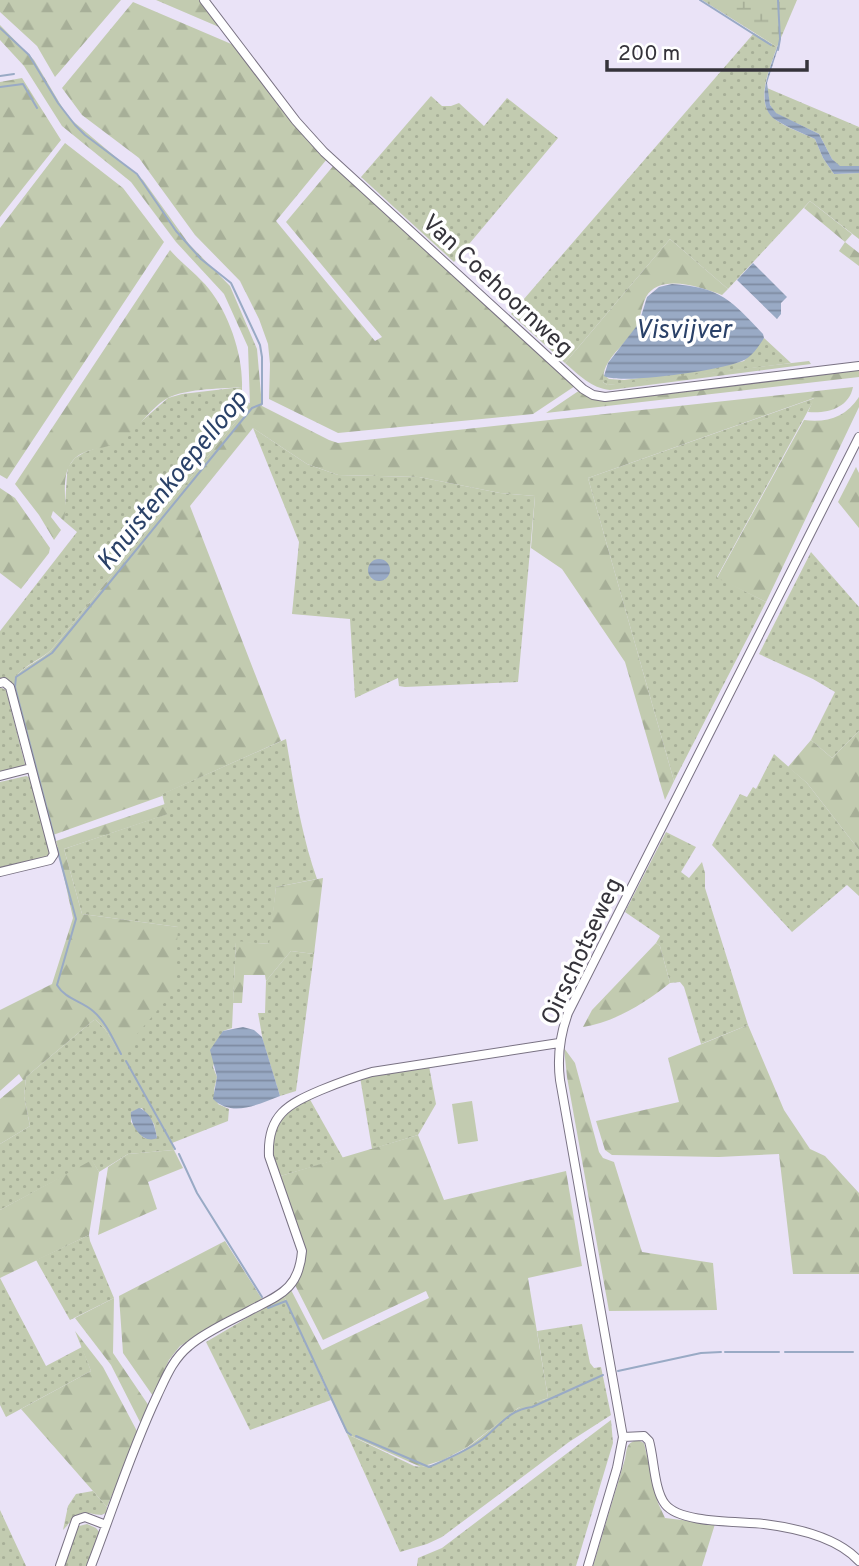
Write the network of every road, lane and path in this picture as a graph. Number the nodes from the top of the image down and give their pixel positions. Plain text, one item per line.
1 (204, 0) edge
2 (859, 366) edge
3 (859, 437) edge
4 (0, 684) edge
5 (31, 768) junction
6 (0, 776) edge
7 (0, 872) edge
8 (559, 1043) junction
9 (623, 1437) junction
10 (106, 1525) junction
11 (859, 1561) edge
12 (60, 1566) edge
13 (90, 1566) edge
14 (587, 1566) edge

1 - 2 street, Van Coehoornweg
3 - 8 street, Oirschotseweg
4 - 5 street
5 - 6 street
5 - 7 street
8 - 9 street, Oirschotseweg
8 - 10 street
9 - 11 street
9 - 14 street, Oirschotseweg
10 - 12 street
10 - 13 street

